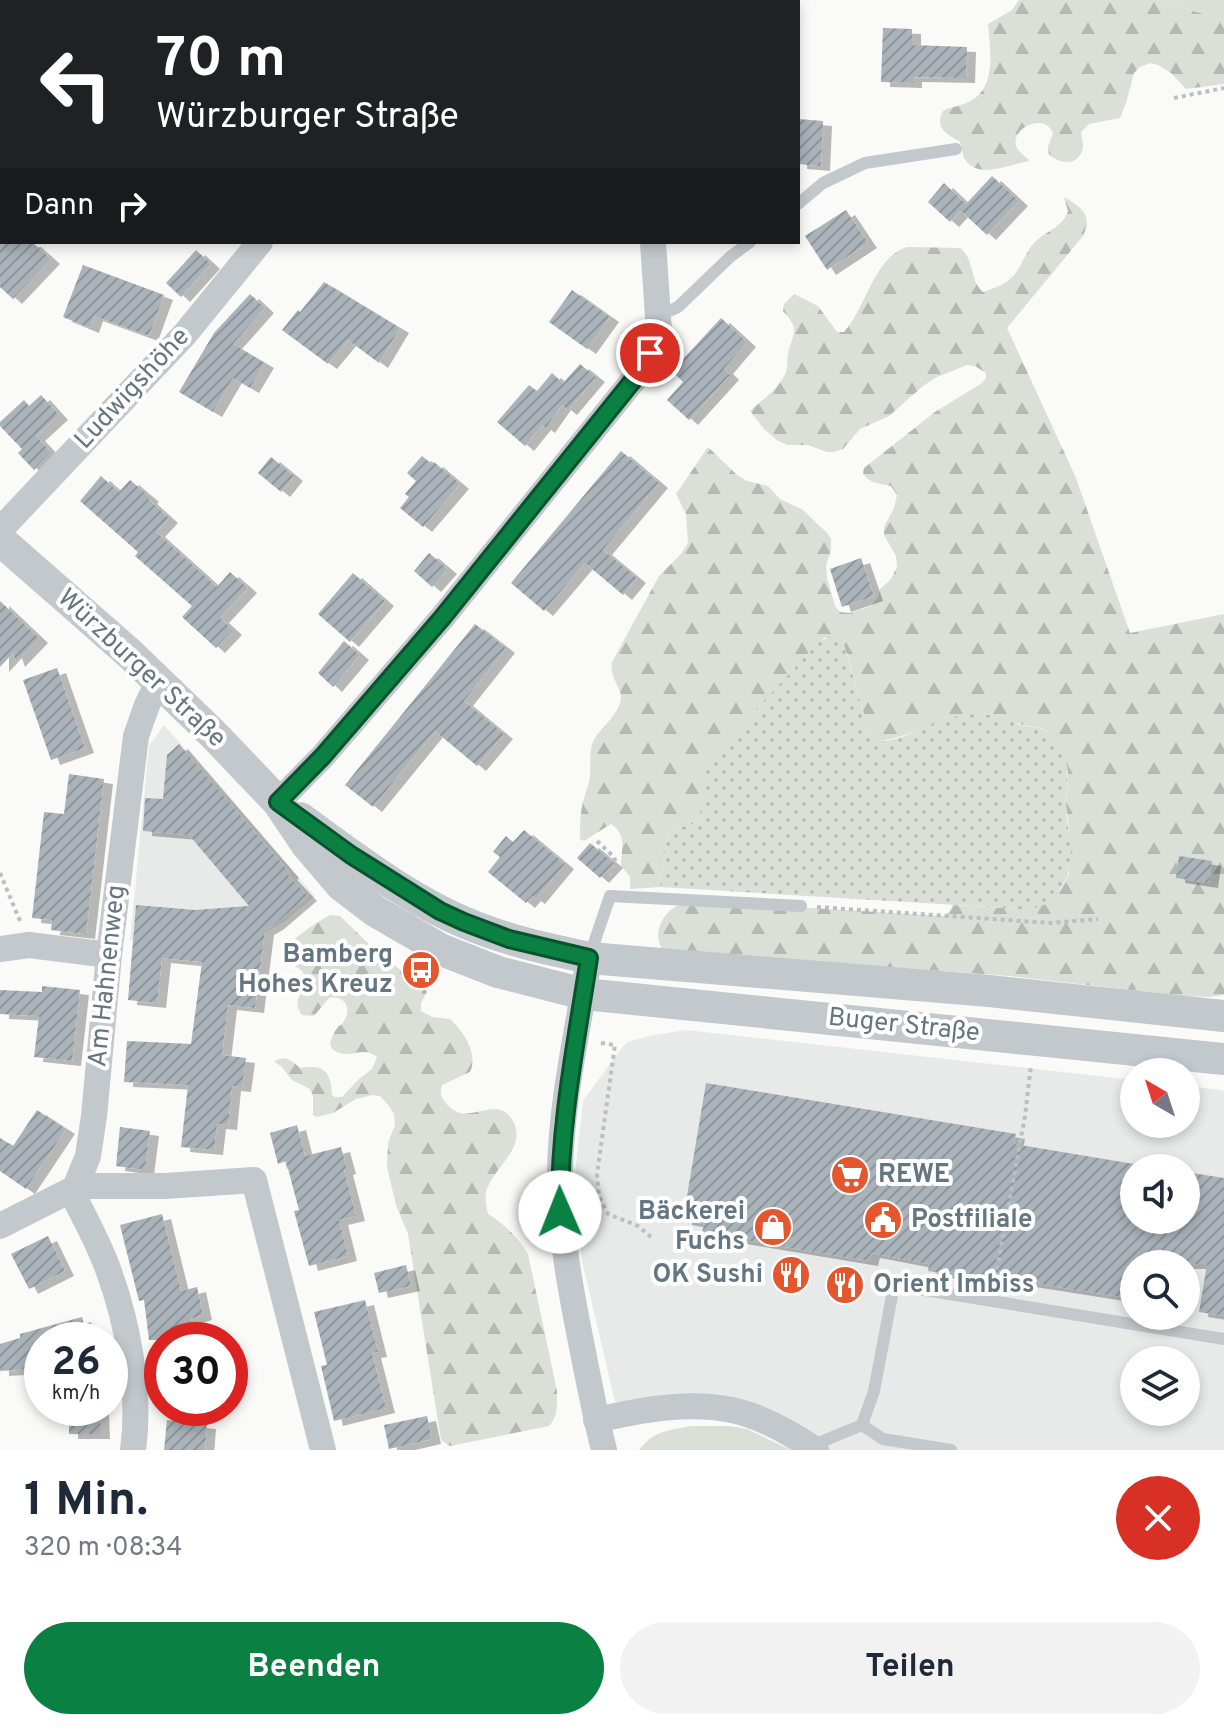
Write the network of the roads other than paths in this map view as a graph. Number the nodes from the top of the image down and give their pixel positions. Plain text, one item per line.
1 (956, 149) dead end
2 (800, 202) edge
3 (258, 244) edge
4 (653, 244) edge
5 (747, 244) edge
6 (658, 316) junction
7 (0, 530) edge
8 (0, 540) edge
9 (159, 681) junction
10 (278, 802) junction
11 (801, 906) road end
12 (0, 949) edge
13 (109, 955) junction
14 (589, 958) junction
15 (584, 994) junction
16 (1224, 1016) edge
17 (1224, 1059) edge
18 (75, 1188) junction
19 (0, 1226) edge
20 (1224, 1339) edge
21 (596, 1420) junction
22 (862, 1425) junction
23 (814, 1448) edge
24 (133, 1450) edge
25 (323, 1450) edge
26 (604, 1450) edge
27 (951, 1450) edge

1 - 2 lane
3 - 7 street, Ludwigshöhe
4 - 6 street
5 - 6 lane
6 - 10 street
8 - 9 street, Würzburger Straße
9 - 10 street, Würzburger Straße
9 - 13 street, Am Hahnenweg
10 - 14 street, Würzburger Straße
10 - 15 street, Würzburger Straße
11 - 14 lane
12 - 13 street
13 - 18 street, Am Hahnenweg
14 - 15 street
14 - 16 street, Buger Straße
15 - 17 street, Buger Straße
15 - 21 street
18 - 19 street
18 - 24 street
18 - 25 street
20 - 22 lane
21 - 23 street
21 - 26 street
22 - 23 lane
22 - 27 lane

